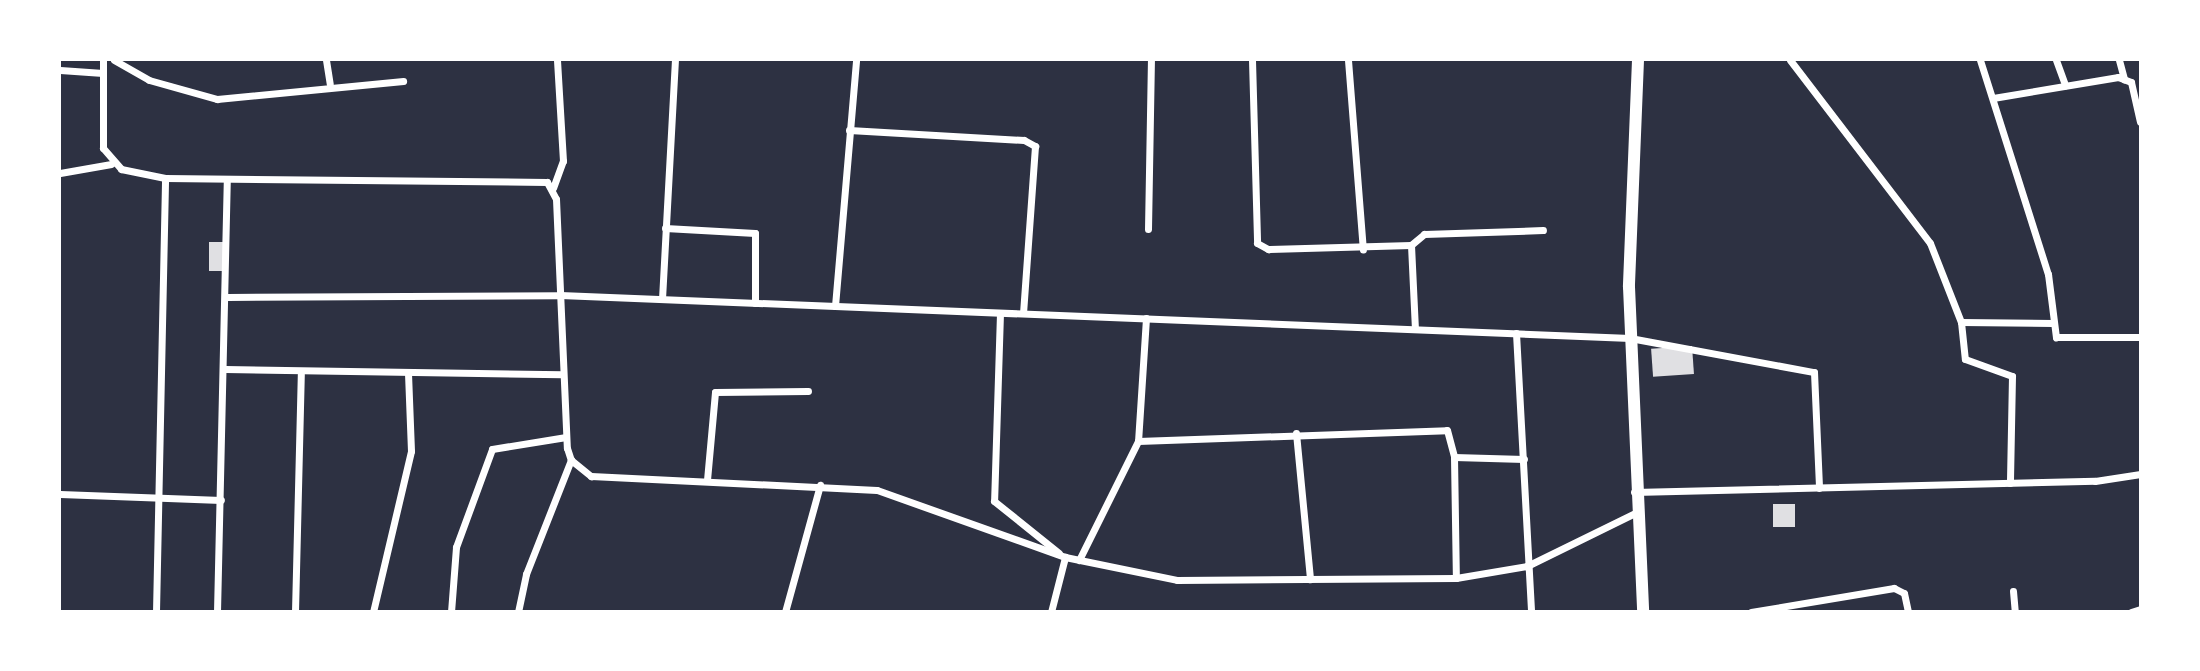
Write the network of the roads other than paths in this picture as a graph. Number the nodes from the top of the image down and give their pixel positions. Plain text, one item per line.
1 (103, 60) edge
2 (114, 60) edge
3 (326, 60) edge
4 (556, 60) edge
5 (675, 60) edge
6 (856, 60) edge
7 (1151, 60) edge
8 (1252, 60) edge
9 (1348, 60) edge
10 (1638, 60) edge
11 (1790, 60) edge
12 (1980, 60) edge
13 (2056, 60) edge
14 (2119, 60) edge
15 (60, 70) edge
16 (103, 73) junction
17 (2124, 79) junction
18 (402, 81) dead end
19 (330, 85) junction
20 (2066, 85) junction
21 (1993, 98) junction
22 (2140, 122) edge
23 (849, 130) junction
24 (111, 164) junction
25 (60, 173) edge
26 (165, 178) junction
27 (227, 179) junction
28 (553, 188) junction
29 (665, 228) junction
30 (1148, 229) dead end
31 (1543, 230) dead end
32 (1411, 245) junction
33 (1363, 248) junction
34 (560, 295) junction
35 (228, 297) junction
36 (662, 299) junction
37 (755, 303) junction
38 (835, 306) junction
39 (1000, 313) junction
40 (1023, 313) junction
41 (1146, 318) junction
42 (1961, 322) junction
43 (2053, 323) junction
44 (1415, 329) junction
45 (1517, 333) junction
46 (2140, 337) edge
47 (1630, 338) junction
48 (225, 369) junction
49 (301, 374) junction
50 (408, 374) junction
51 (562, 374) junction
52 (808, 391) dead end
53 (1296, 433) junction
54 (566, 437) junction
55 (1138, 441) junction
56 (1454, 457) junction
57 (1524, 459) junction
58 (571, 460) junction
59 (2140, 474) edge
60 (707, 480) junction
61 (2010, 483) junction
62 (820, 485) junction
63 (1819, 488) junction
64 (1634, 492) junction
65 (60, 495) edge
66 (159, 496) junction
67 (221, 500) junction
68 (1635, 513) junction
69 (1065, 557) junction
70 (1079, 560) junction
71 (1527, 566) junction
72 (1456, 578) junction
73 (1310, 579) junction
74 (2013, 591) dead end
75 (2140, 609) edge
76 (156, 611) edge
77 (217, 611) edge
78 (295, 611) edge
79 (373, 611) edge
80 (451, 611) edge
81 (518, 611) edge
82 (785, 611) edge
83 (1051, 611) edge
84 (1531, 611) edge
85 (1643, 611) edge
86 (1751, 611) edge
87 (1908, 611) edge
88 (2015, 611) edge
89 (2131, 611) edge

1 - 16 street
2 - 19 street
3 - 19 street
4 - 28 street
5 - 29 street
6 - 23 street
7 - 30 street
8 - 33 street
9 - 33 street
10 - 47 street
11 - 42 street
12 - 21 street
13 - 20 street
14 - 17 street
15 - 16 street
16 - 24 street
17 - 20 street
17 - 22 street
18 - 19 street
20 - 21 street
21 - 43 street
23 - 38 street
23 - 40 street
24 - 25 street
24 - 26 street
26 - 27 street
26 - 66 street
27 - 28 street
27 - 35 street
28 - 34 street
29 - 36 street
29 - 37 street
31 - 32 street
32 - 33 street
32 - 44 street
34 - 35 street
34 - 36 street
34 - 51 street
35 - 48 street
36 - 37 street
37 - 38 street
38 - 39 street
39 - 40 street
39 - 69 street
40 - 41 street
41 - 44 street
41 - 55 street
42 - 43 street
42 - 61 street
43 - 46 street
44 - 45 street
45 - 47 street
45 - 57 street
47 - 63 street
47 - 64 street
48 - 49 street
48 - 67 street
49 - 50 street
49 - 78 street
50 - 51 street
50 - 79 street
51 - 54 street
52 - 60 street
53 - 55 street
53 - 56 street
53 - 73 street
54 - 58 street
54 - 80 street
55 - 70 street
56 - 57 street
56 - 72 street
57 - 71 street
58 - 60 street
58 - 81 street
59 - 61 street
60 - 62 street
61 - 63 street
62 - 69 street
62 - 82 street
63 - 64 street
64 - 68 street
65 - 66 street
66 - 67 street
66 - 76 street
67 - 77 street
68 - 71 street
68 - 85 street
69 - 70 street
69 - 83 street
70 - 73 street
71 - 72 street
71 - 84 street
72 - 73 street
74 - 88 street
75 - 89 street
86 - 87 street

